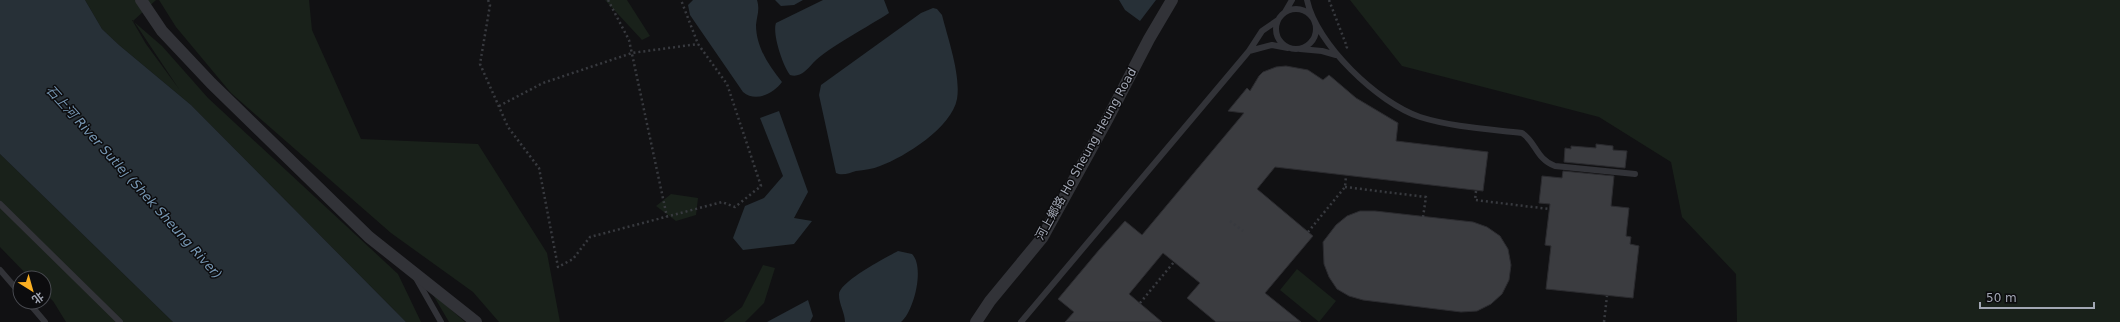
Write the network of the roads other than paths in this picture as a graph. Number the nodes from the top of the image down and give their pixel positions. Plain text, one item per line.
1 (141, 0) edge
2 (1172, 0) edge
3 (1292, 0) edge
4 (1307, 0) edge
5 (1280, 18) junction
6 (1314, 20) junction
7 (1294, 49) junction
8 (1249, 51) junction
9 (1338, 56) junction
10 (1635, 174) dead end
11 (0, 204) edge
12 (0, 270) edge
13 (412, 271) junction
14 (12, 284) edge
15 (35, 310) edge
16 (45, 322) edge
17 (120, 322) edge
18 (441, 322) edge
19 (476, 322) edge
20 (976, 322) edge
21 (1021, 322) edge

1 - 13 street
2 - 20 street, 河上鄉路 Ho Sheung Heung Road
3 - 5 lane
4 - 6 lane
5 - 6 lane
5 - 7 lane
5 - 8 lane
6 - 7 lane
6 - 9 lane
7 - 8 lane
7 - 9 lane
8 - 21 lane
9 - 10 lane
11 - 17 lane
12 - 14 lane
13 - 18 lane
13 - 19 street
15 - 16 lane

